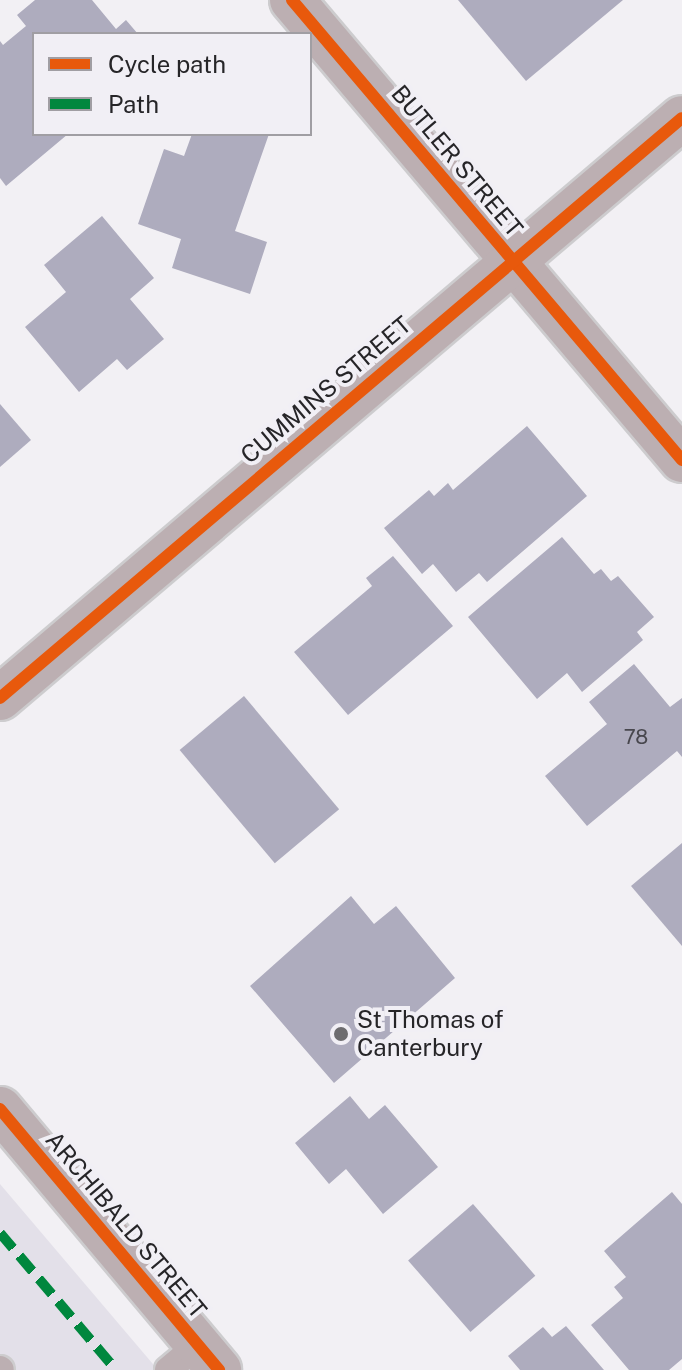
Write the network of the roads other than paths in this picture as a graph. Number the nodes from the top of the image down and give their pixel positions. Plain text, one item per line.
1 (292, 0) edge
2 (682, 118) edge
3 (511, 261) junction
4 (682, 460) edge
5 (0, 698) edge
6 (0, 1109) edge
7 (195, 1362) edge

1 - 3 street, BUTLER STREET
2 - 3 street, CUMMINS STREET
3 - 4 street, BUTLER STREET
3 - 5 street, CUMMINS STREET
6 - 7 street, ARCHIBALD STREET

